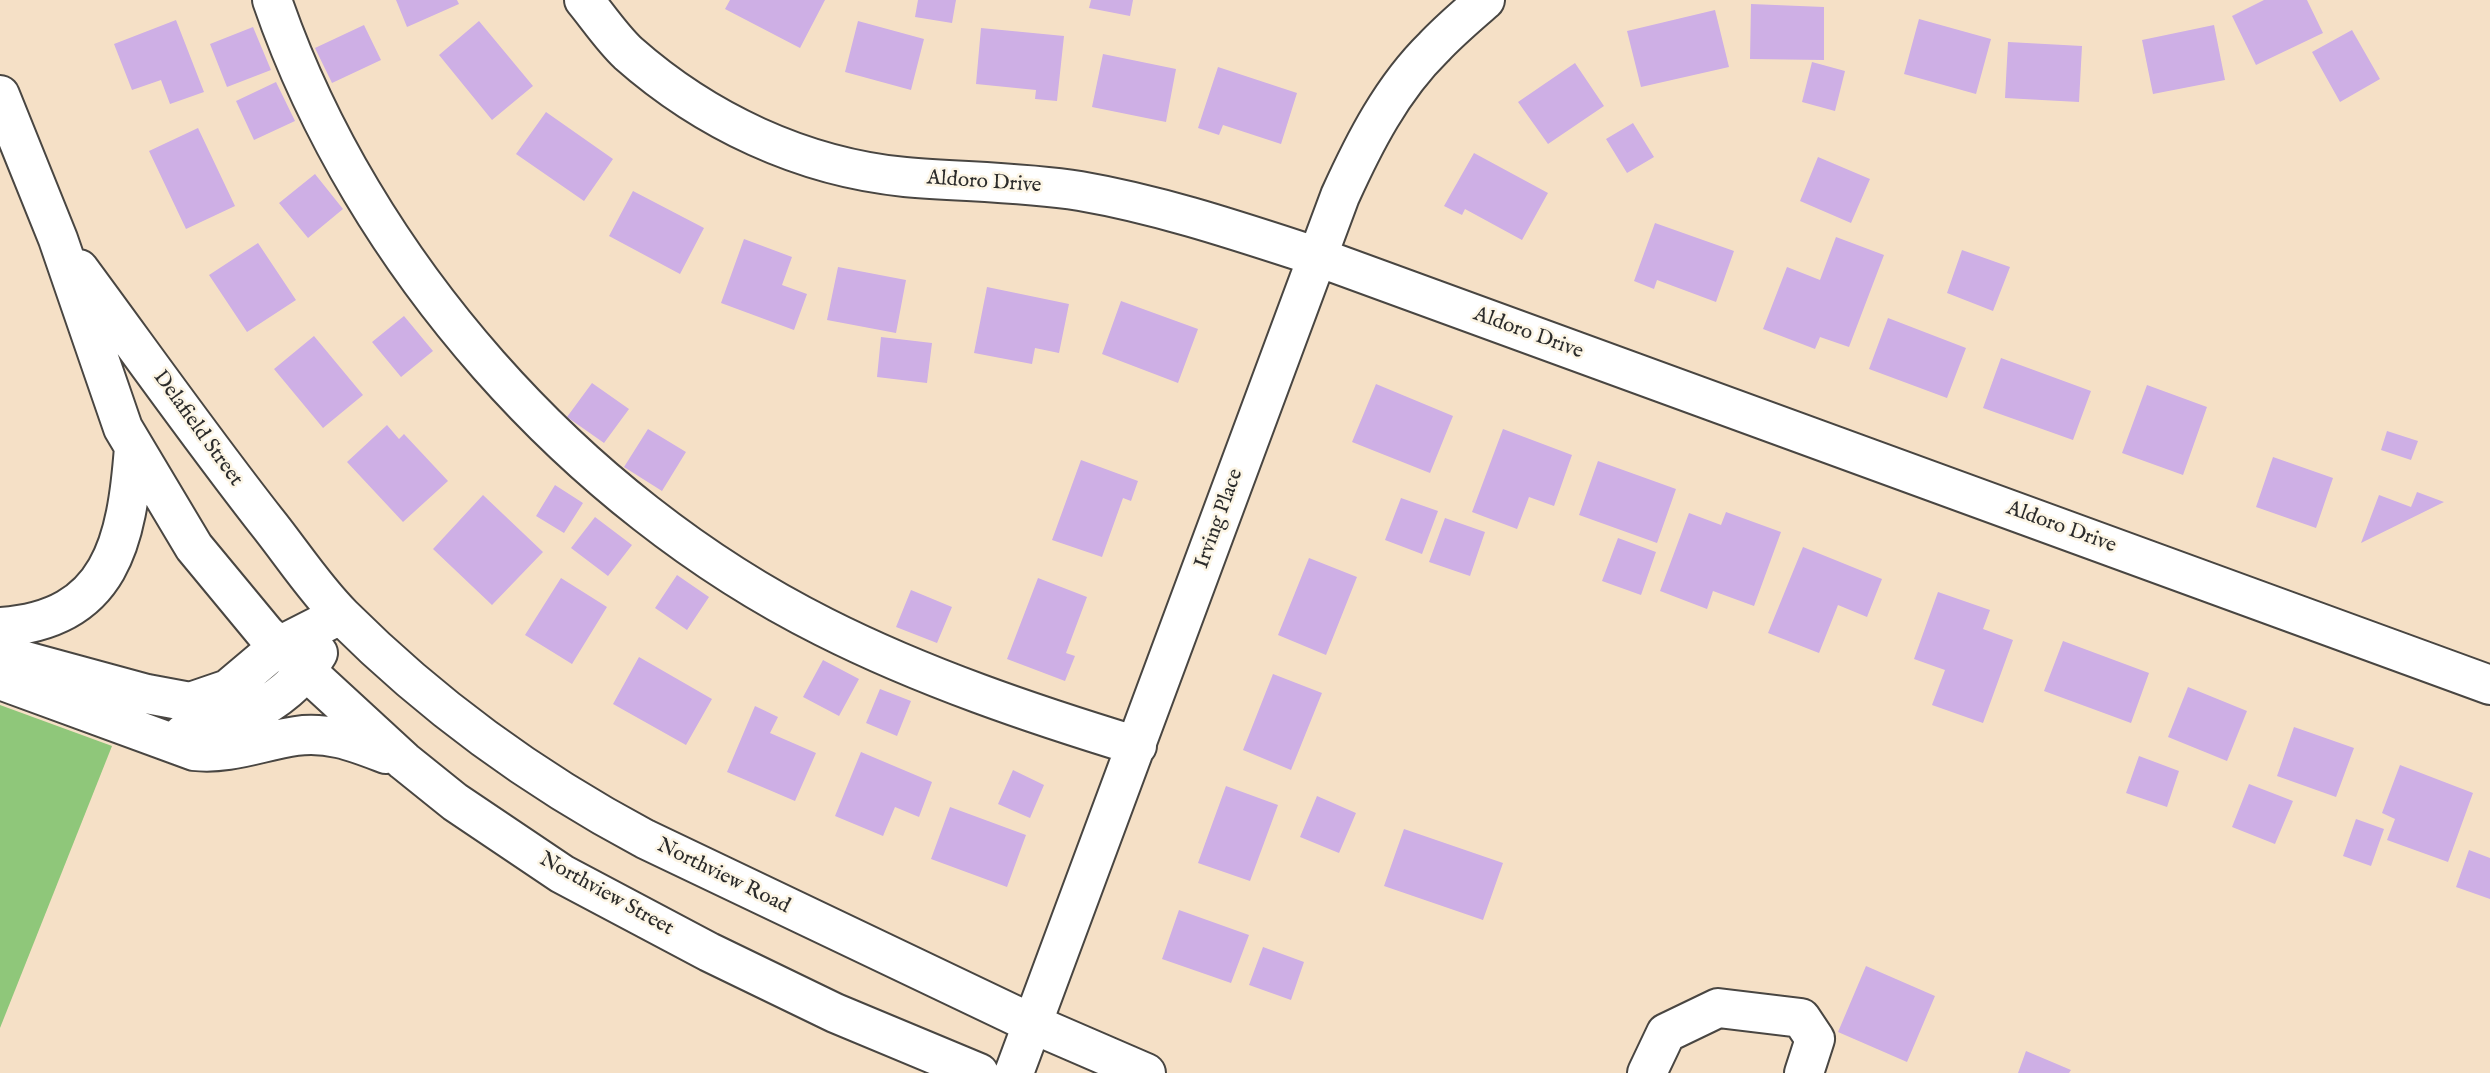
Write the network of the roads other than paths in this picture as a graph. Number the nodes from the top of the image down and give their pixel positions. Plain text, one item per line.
1 (272, 0) edge
2 (584, 0) edge
3 (1485, 0) edge
4 (0, 95) edge
5 (58, 239) junction
6 (1315, 256) junction
7 (134, 447) junction
8 (340, 615) junction
9 (0, 627) edge
10 (279, 646) junction
11 (0, 654) edge
12 (307, 673) junction
13 (0, 680) edge
14 (2490, 685) edge
15 (153, 736) junction
16 (1137, 746) junction
17 (404, 761) junction
18 (1035, 1025) junction
19 (979, 1073) edge
20 (1014, 1073) edge
21 (1146, 1073) edge
22 (1647, 1073) edge
23 (1804, 1073) edge

1 - 16 street
2 - 6 street, Aldoro Drive
3 - 6 street, Irving Place
4 - 5 street, Delafield Street
5 - 7 street, Delafield Street
5 - 8 street, Delafield Street
6 - 14 street, Aldoro Drive
6 - 16 street, Irving Place
7 - 9 street
7 - 10 street, Delafield Street
8 - 10 street
8 - 12 street
8 - 18 street, Northview Road
10 - 11 street
10 - 12 street, Northview Street
12 - 15 street
12 - 17 street, Northview Street
13 - 15 street
15 - 17 street
16 - 18 street, Irving Place
17 - 19 street, Northview Street
18 - 20 street, Irving Place
18 - 21 street, Northview Road
22 - 23 street

